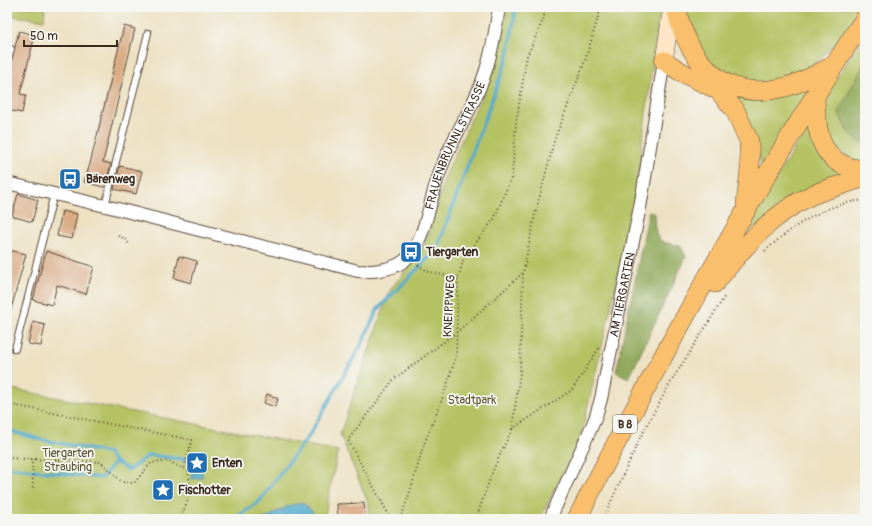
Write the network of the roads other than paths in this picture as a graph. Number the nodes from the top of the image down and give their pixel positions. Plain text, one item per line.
1 (499, 7) edge
2 (672, 7) edge
3 (676, 7) edge
4 (865, 18) edge
5 (148, 33) dead end
6 (11, 49) dead end
7 (693, 55) junction
8 (664, 61) junction
9 (7, 64) edge
10 (834, 65) junction
11 (815, 96) junction
12 (865, 170) edge
13 (865, 177) edge
14 (7, 183) edge
15 (54, 194) junction
16 (105, 206) junction
17 (746, 209) junction
18 (677, 331) junction
19 (15, 349) dead end
20 (550, 519) edge
21 (577, 519) edge

1 - 16 street, FRAUENBRÜNNLSTRASSE
2 - 8 street
3 - 7 main road
4 - 10 main road, B 8
5 - 16 lane
6 - 9 lane
7 - 8 main road
7 - 10 main road
8 - 17 main road
8 - 20 street, AM TIERGARTEN
10 - 11 main road, B 8
11 - 12 main road
11 - 17 main road, B 8
13 - 18 main road
14 - 15 street
15 - 16 street
15 - 19 lane
17 - 18 main road, B 8
18 - 21 main road, B 8

